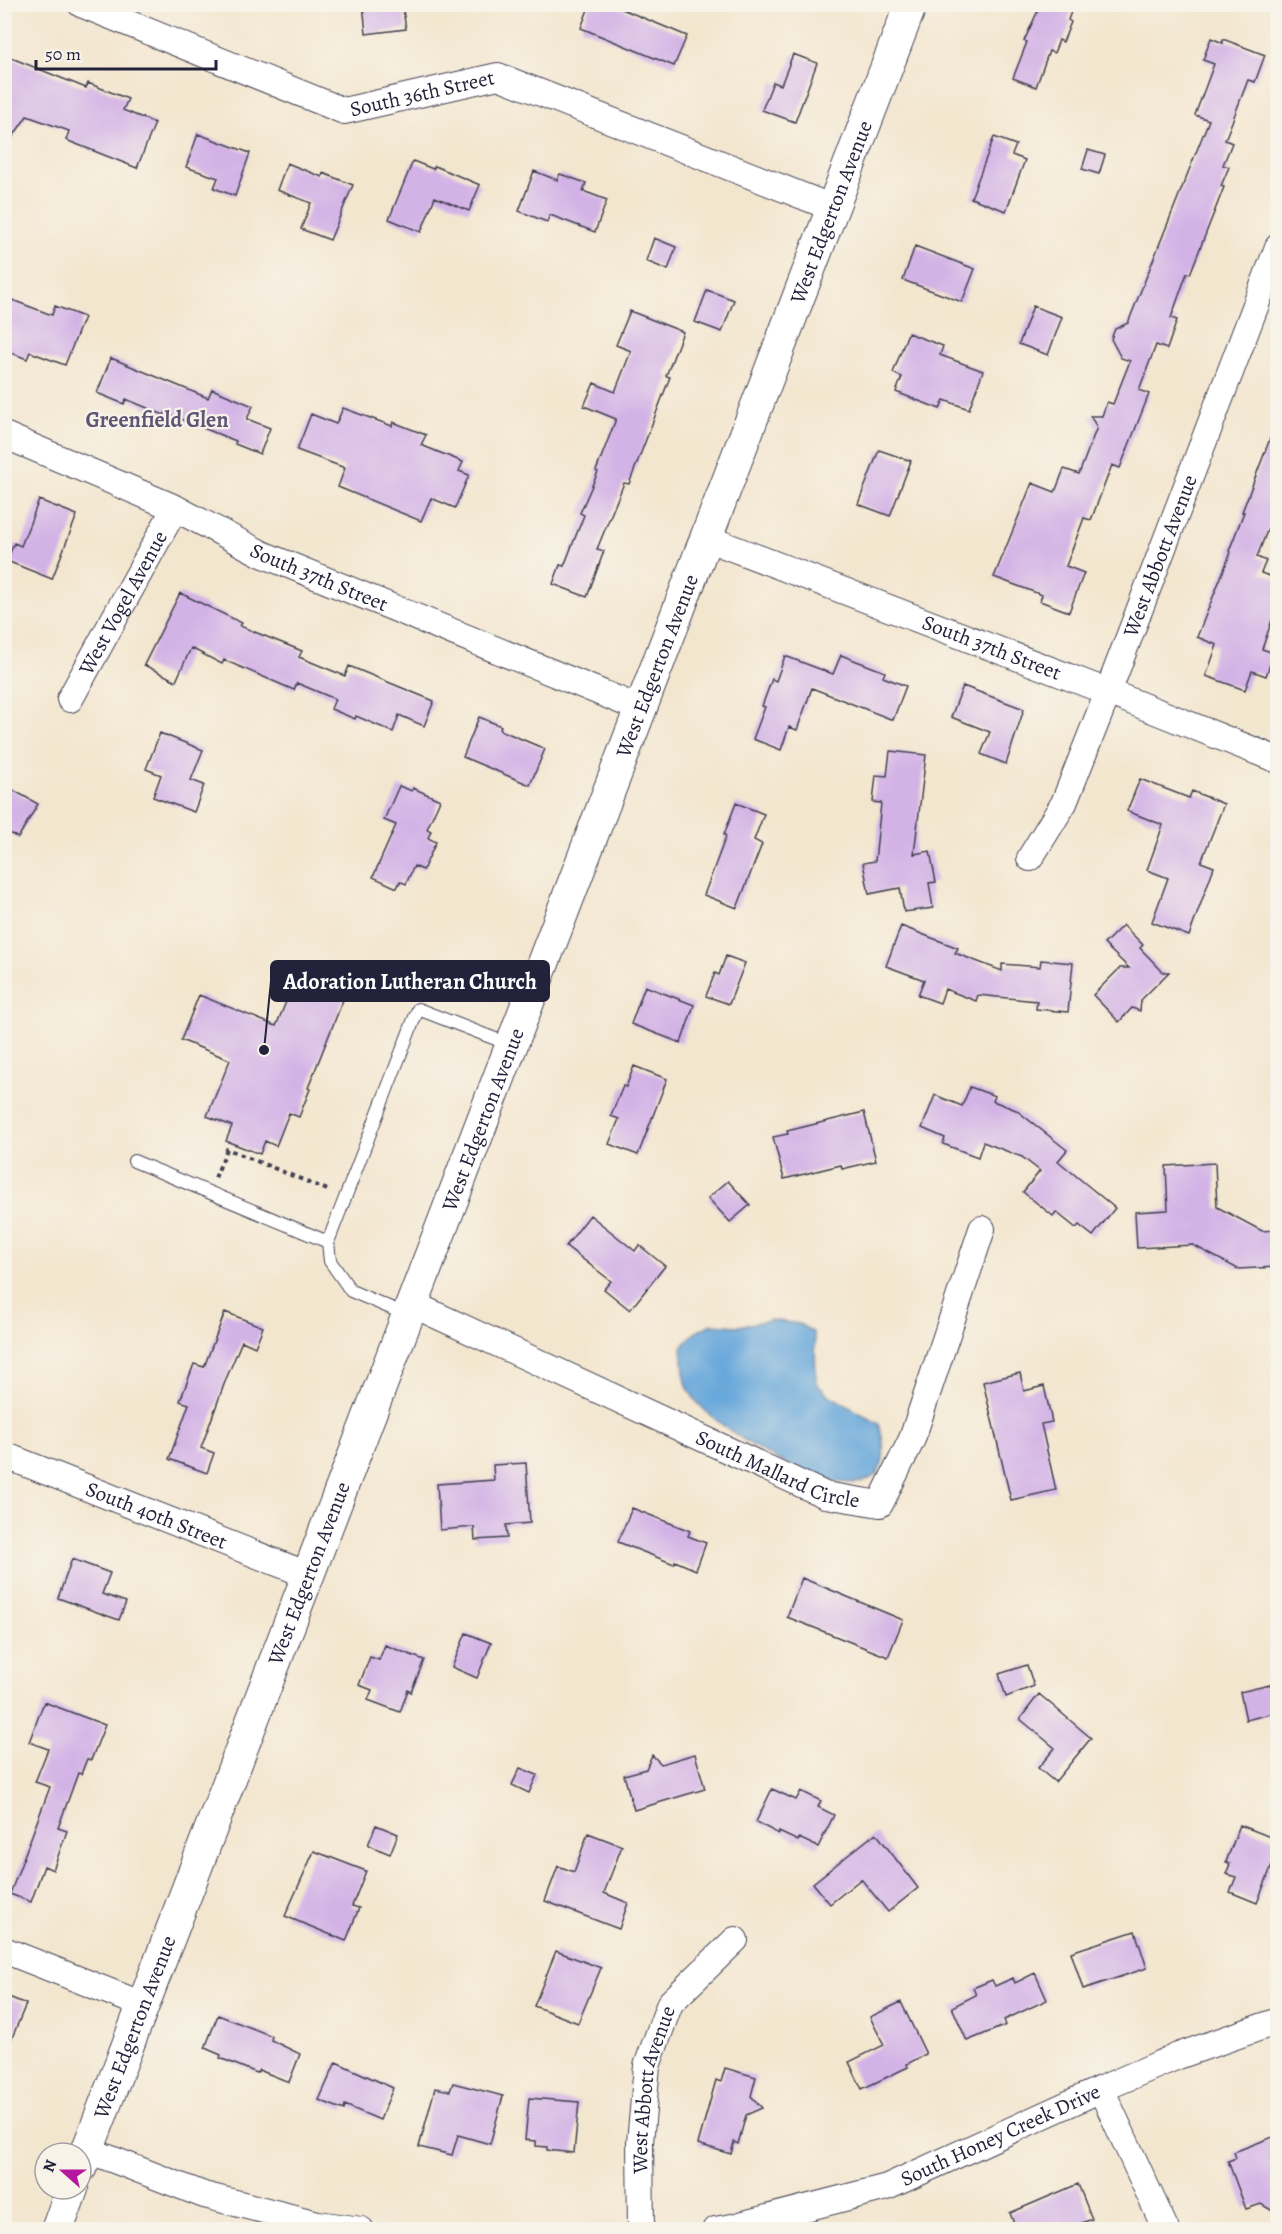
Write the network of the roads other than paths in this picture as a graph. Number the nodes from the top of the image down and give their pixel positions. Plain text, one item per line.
1 (81, 4) edge
2 (911, 4) edge
3 (833, 208) junction
4 (1278, 247) edge
5 (4, 435) edge
6 (175, 508) junction
7 (706, 538) junction
8 (1108, 692) junction
9 (70, 699) dead end
10 (641, 709) junction
11 (1278, 760) edge
12 (1030, 858) dead end
13 (512, 1045) junction
14 (134, 1161) dead end
15 (982, 1229) dead end
16 (328, 1242) junction
17 (410, 1310) junction
18 (4, 1455) edge
19 (308, 1575) junction
20 (735, 1940) dead end
21 (4, 1950) edge
22 (143, 2005) junction
23 (1278, 2021) edge
24 (1101, 2088) junction
25 (91, 2141) edge
26 (93, 2161) edge
27 (68, 2201) edge
28 (57, 2229) edge
29 (361, 2229) edge
30 (641, 2229) edge
31 (715, 2229) edge
32 (1166, 2229) edge

1 - 3 street, South 36th Street
2 - 3 street, West Edgerton Avenue
3 - 7 street, West Edgerton Avenue
4 - 8 street, West Abbott Avenue
5 - 6 street, South 37th Street
6 - 9 street, West Vogel Avenue
6 - 10 street, South 37th Street
7 - 8 street, South 37th Street
7 - 10 street, West Edgerton Avenue
8 - 11 street, South 37th Street
8 - 12 street, West Abbott Avenue
10 - 13 street, West Edgerton Avenue
13 - 16 lane
13 - 17 street, West Edgerton Avenue
14 - 16 lane
15 - 17 street, South Mallard Circle
16 - 17 lane
17 - 19 street, West Edgerton Avenue
18 - 19 street, South 40th Street
19 - 22 street, West Edgerton Avenue
20 - 30 street, West Abbott Avenue
21 - 22 street
22 - 25 street, West Edgerton Avenue
23 - 24 street, South Honey Creek Drive
24 - 31 street, South Honey Creek Drive
24 - 32 street
26 - 29 street
27 - 28 street

